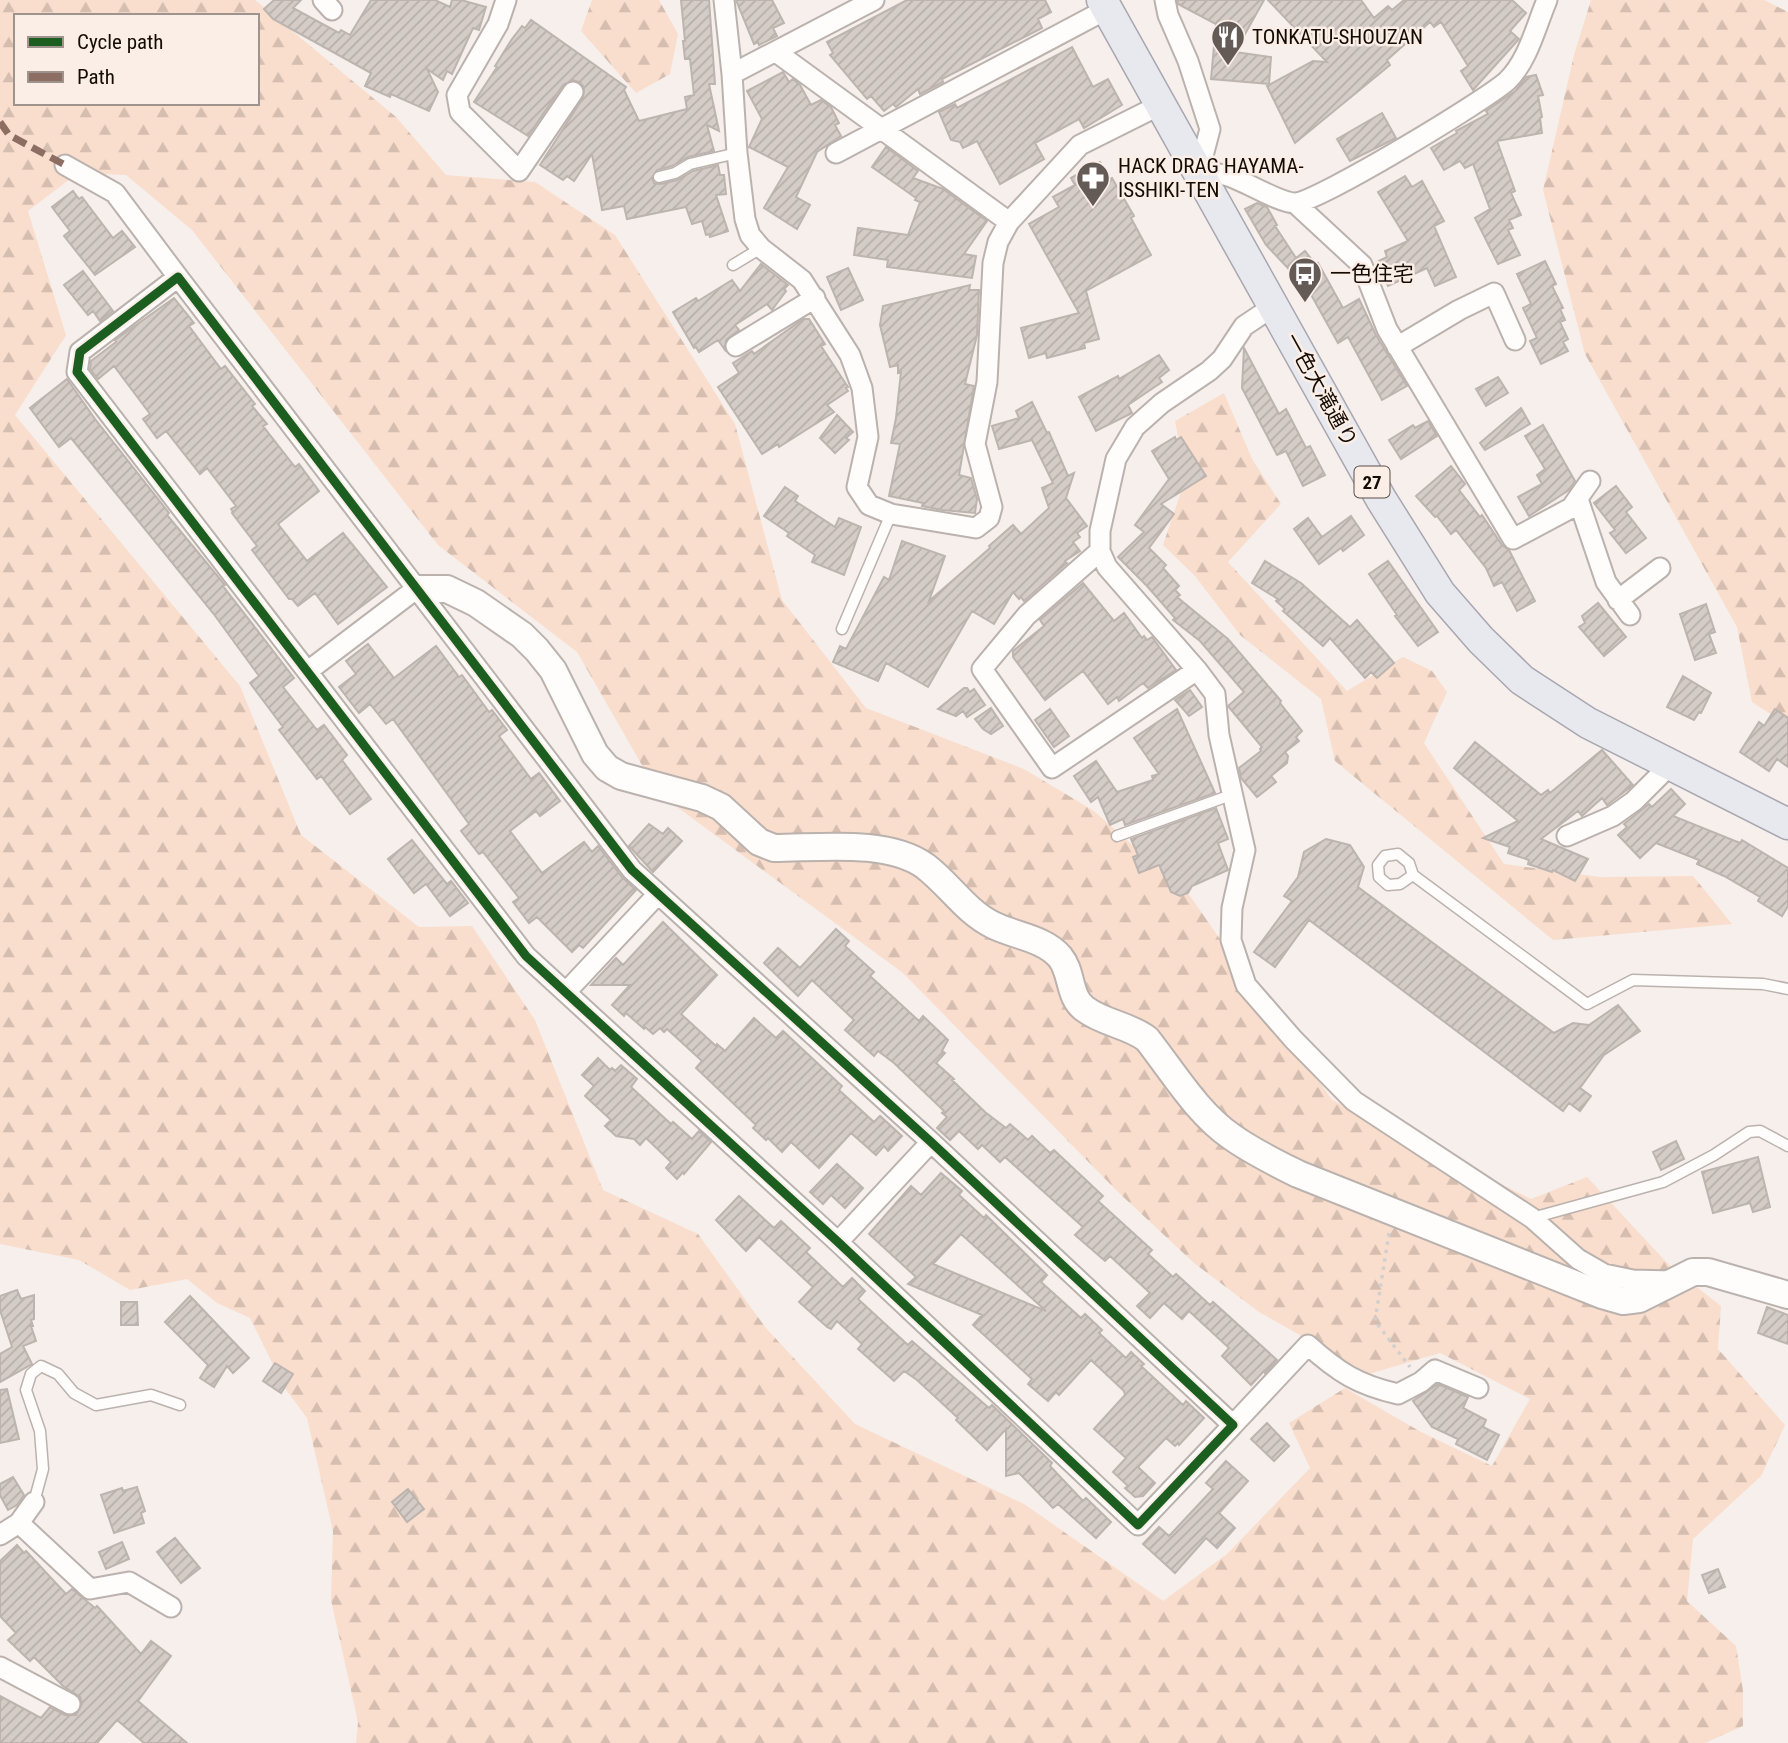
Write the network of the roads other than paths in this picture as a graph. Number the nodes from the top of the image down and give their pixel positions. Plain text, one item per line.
1 (506, 0) edge
2 (724, 0) edge
3 (874, 0) edge
4 (1165, 0) edge
5 (1547, 0) edge
6 (1104, 5) edge
7 (776, 52) junction
8 (732, 74) junction
9 (573, 92) dead end
10 (1160, 105) junction
11 (881, 130) junction
12 (737, 153) junction
13 (836, 153) dead end
14 (65, 165) dead end
15 (1199, 171) junction
16 (659, 177) dead end
17 (1295, 203) junction
18 (1009, 222) junction
19 (761, 248) junction
20 (733, 265) dead end
21 (178, 277) junction
22 (815, 298) junction
23 (1274, 306) junction
24 (1515, 340) dead end
25 (736, 346) dead end
26 (1397, 347) junction
27 (1590, 481) dead end
28 (1578, 499) junction
29 (891, 514) junction
30 (1100, 551) junction
31 (1660, 568) dead end
32 (416, 589) junction
33 (842, 629) dead end
34 (1198, 670) junction
35 (308, 671) junction
36 (1669, 766) junction
37 (1231, 794) junction
38 (1788, 824) edge
39 (1117, 836) dead end
40 (1567, 836) dead end
41 (1413, 875) dead end
42 (657, 895) junction
43 (1788, 989) edge
44 (566, 992) junction
45 (931, 1142) junction
46 (1788, 1146) edge
47 (1532, 1218) junction
48 (838, 1242) junction
49 (1672, 1281) junction
50 (1788, 1295) edge
51 (1478, 1388) dead end
52 (180, 1405) dead end
53 (1233, 1425) junction
54 (34, 1502) joint
55 (19, 1523) junction
56 (0, 1535) edge
57 (171, 1607) dead end
58 (0, 1667) edge
59 (70, 1704) dead end

1 - 9 street
2 - 8 street
3 - 7 street
4 - 15 street
5 - 17 street
6 - 10 main road, 一色大滝通り / 27
6 - 11 street
7 - 8 street
7 - 11 street
8 - 12 street
10 - 15 main road, 一色大滝通り / 27
10 - 18 street
11 - 13 street
11 - 18 street
12 - 16 lane
12 - 19 street
14 - 21 street
15 - 17 street
15 - 23 main road, 一色大滝通り / 27
17 - 26 street
18 - 29 street
19 - 20 lane
19 - 22 street
21 - 32 street
21 - 35 street
22 - 25 street
22 - 29 street
23 - 30 street
23 - 36 main road, 一色大滝通り / 27
24 - 26 street
26 - 28 street
27 - 28 street
28 - 31 street
29 - 33 lane
30 - 34 street
30 - 34 street
32 - 35 street
32 - 42 street
32 - 49 street
34 - 37 street
35 - 44 street
36 - 38 main road, 一色大滝通り / 27
36 - 40 street
37 - 39 lane
37 - 47 street
41 - 43 lane
42 - 44 street
42 - 45 street
44 - 48 street
45 - 48 street
45 - 53 street
46 - 47 lane
47 - 49 street
48 - 53 street
49 - 50 street
51 - 53 street
52 - 54 lane
54 - 55 street
55 - 56 street
55 - 57 street
58 - 59 street

